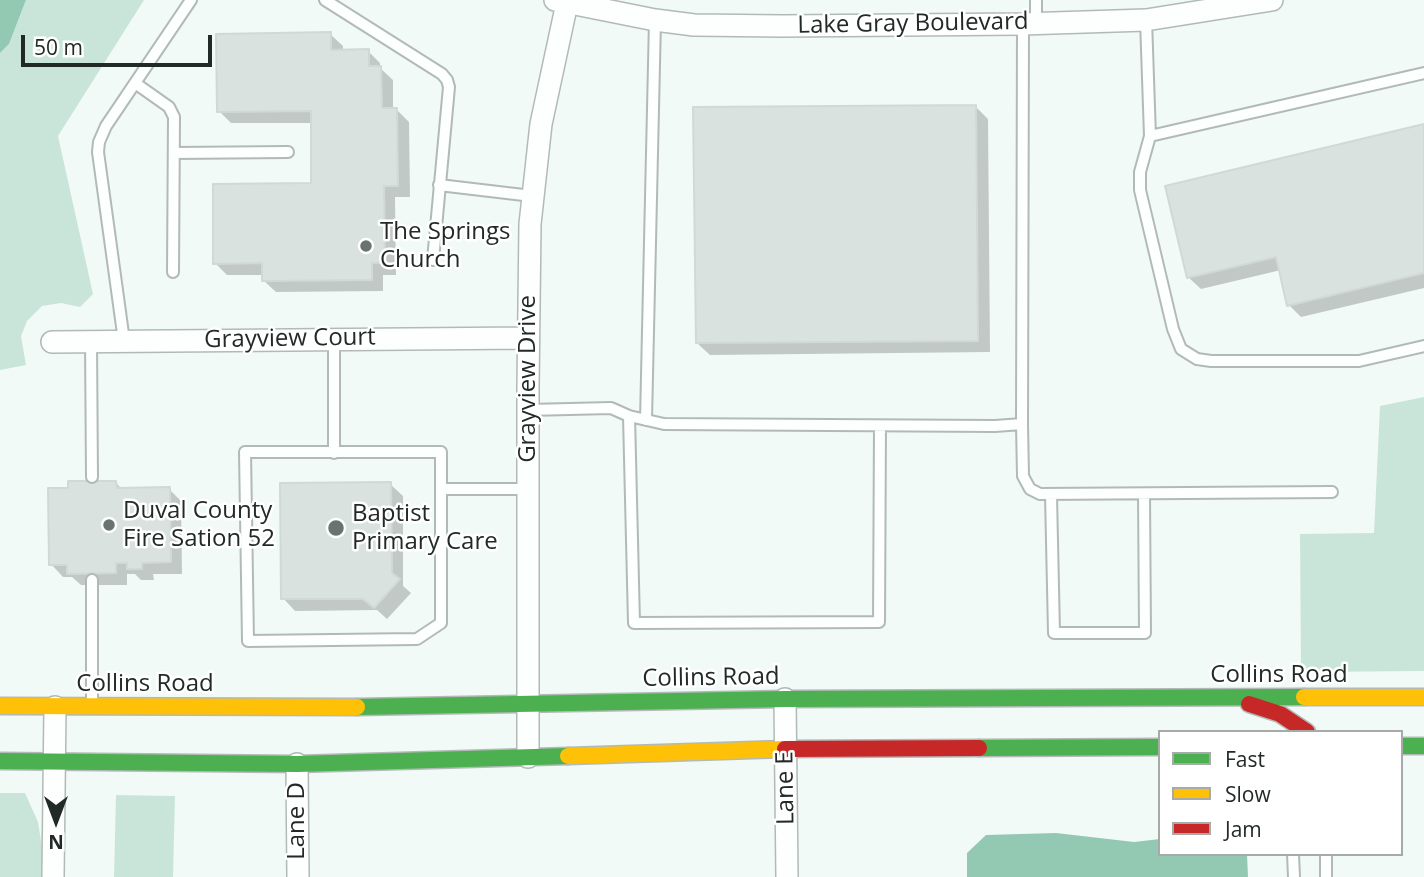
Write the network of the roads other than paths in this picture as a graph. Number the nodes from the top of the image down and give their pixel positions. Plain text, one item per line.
1 (191, 0) edge
2 (325, 0) edge
3 (1036, 0) edge
4 (1272, 0) edge
5 (563, 1) edge
6 (655, 20) junction
7 (1146, 20) junction
8 (1029, 24) junction
9 (1424, 73) edge
10 (135, 83) junction
11 (1150, 136) junction
12 (288, 152) dead end
13 (174, 153) junction
14 (439, 185) junction
15 (532, 196) junction
16 (433, 260) dead end
17 (173, 272) dead end
18 (334, 338) junction
19 (528, 338) junction
20 (91, 341) junction
21 (124, 341) junction
22 (52, 342) dead end
23 (1424, 346) edge
24 (528, 410) junction
25 (629, 416) junction
26 (646, 420) junction
27 (1022, 424) junction
28 (880, 426) junction
29 (334, 453) junction
30 (92, 477) dead end
31 (441, 489) junction
32 (528, 489) junction
33 (1332, 492) dead end
34 (1144, 494) junction
35 (1051, 495) junction
36 (92, 580) dead end
37 (1424, 697) edge
38 (1228, 698) junction
39 (785, 699) junction
40 (528, 705) junction
41 (0, 706) edge
42 (55, 707) junction
43 (92, 707) junction
44 (1304, 730) edge
45 (1403, 746) edge
46 (1424, 746) edge
47 (1158, 747) edge
48 (785, 749) junction
49 (528, 757) junction
50 (0, 761) edge
51 (55, 762) junction
52 (297, 764) junction
53 (1293, 856) edge
54 (1326, 856) edge
55 (53, 877) edge
56 (298, 877) edge
57 (787, 877) edge
58 (1294, 877) edge
59 (1326, 877) edge

1 - 10 lane
2 - 14 lane
3 - 8 lane
4 - 7 street, Lake Gray Boulevard
5 - 6 street, Lake Gray Boulevard
5 - 15 street, Grayview Drive
6 - 8 street, Lake Gray Boulevard
6 - 26 lane
7 - 8 street, Lake Gray Boulevard
7 - 11 lane
8 - 27 lane
9 - 11 lane
10 - 13 lane
10 - 21 lane
11 - 23 lane
12 - 13 lane
13 - 17 lane
14 - 15 lane
14 - 16 lane
15 - 19 street, Grayview Drive
18 - 19 street, Grayview Court
18 - 21 street, Grayview Court
18 - 29 lane
19 - 24 street, Grayview Drive
20 - 21 street, Grayview Court
20 - 22 street, Grayview Court
20 - 30 lane
24 - 25 lane
24 - 32 street, Grayview Drive
25 - 26 lane
25 - 28 lane
26 - 28 lane
27 - 28 lane
27 - 35 lane
29 - 31 lane
29 - 31 lane
31 - 32 lane
32 - 40 street, Grayview Drive
33 - 34 lane
34 - 35 lane
34 - 35 lane
36 - 43 lane
37 - 38 main road, Collins Road
38 - 39 main road, Collins Road
38 - 44 main road
39 - 40 main road, Collins Road
39 - 48 street, Lane E
40 - 43 main road, Collins Road
40 - 49 street, Grayview Drive
41 - 42 main road, Collins Road
42 - 43 main road, Collins Road
42 - 51 street
45 - 46 main road
47 - 48 main road
48 - 49 main road
48 - 57 street, Lane E
49 - 52 main road
50 - 51 main road
51 - 52 main road
51 - 55 street
52 - 56 street, Lane D
53 - 58 lane
54 - 59 lane

